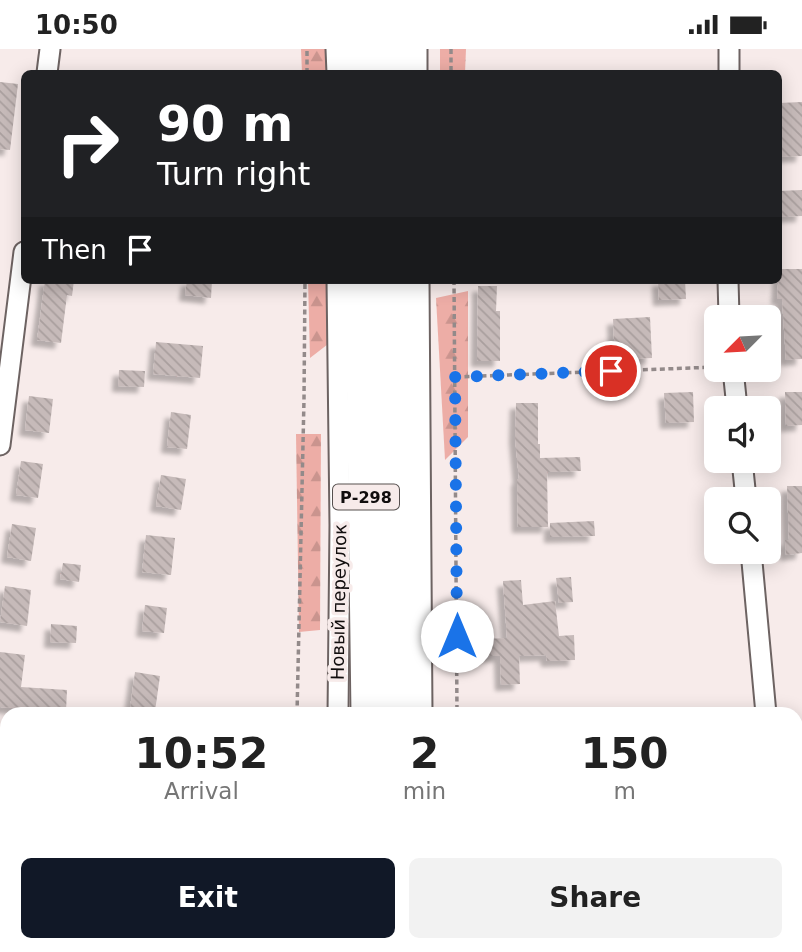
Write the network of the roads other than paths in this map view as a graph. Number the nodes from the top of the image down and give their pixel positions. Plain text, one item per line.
1 (50, 49) edge
2 (337, 49) edge
3 (360, 49) edge
4 (392, 49) edge
5 (417, 49) edge
6 (729, 49) edge
7 (47, 70) edge
8 (337, 70) edge
9 (361, 70) edge
10 (392, 70) edge
11 (417, 70) edge
12 (729, 70) edge
13 (21, 276) edge
14 (337, 284) edge
15 (363, 284) edge
16 (393, 284) edge
17 (419, 284) edge
18 (727, 284) edge
19 (728, 305) edge
20 (0, 445) edge
21 (752, 564) edge
22 (338, 707) edge
23 (369, 707) edge
24 (396, 707) edge
25 (422, 707) edge
26 (765, 707) edge

1 - 7 street
2 - 8 street
3 - 9 highway
4 - 10 highway
5 - 11 street
6 - 12 street
13 - 20 street
14 - 22 street, Новый переулок
15 - 23 highway, Р-298
16 - 24 highway, Р-298
17 - 25 street
18 - 19 street
21 - 26 street

